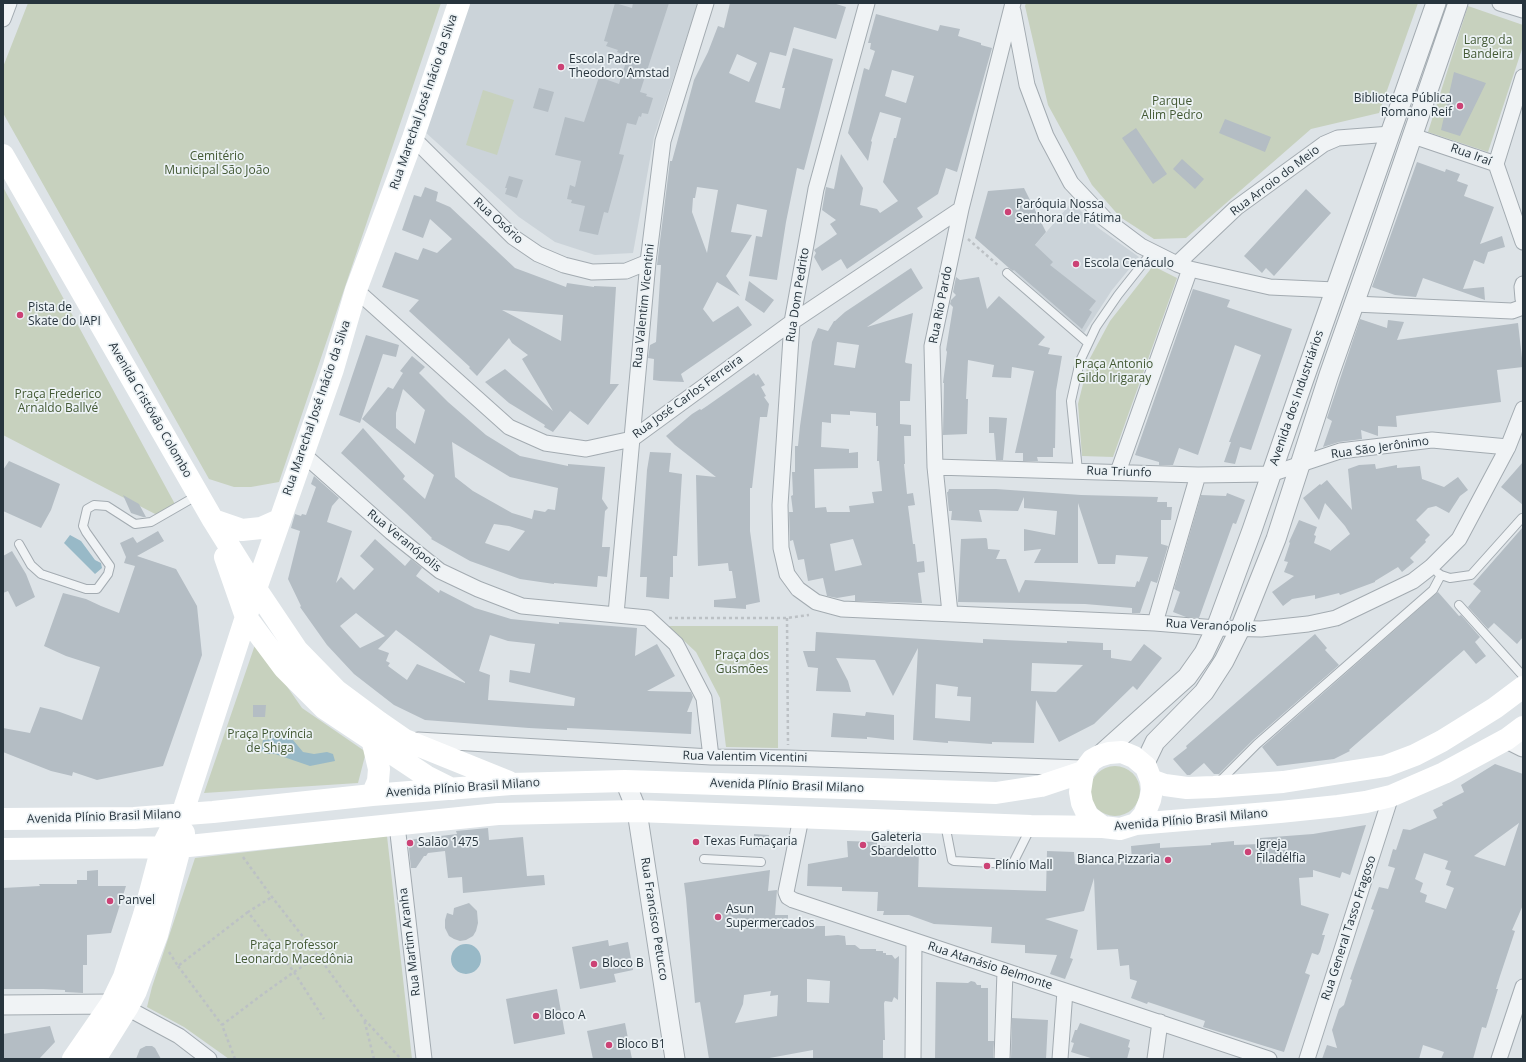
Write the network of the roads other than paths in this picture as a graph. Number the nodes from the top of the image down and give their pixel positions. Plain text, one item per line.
1 (10, 3) edge
2 (459, 3) edge
3 (706, 3) edge
4 (867, 3) edge
5 (1436, 3) edge
6 (1458, 3) edge
7 (1500, 3) edge
8 (1013, 4) edge
9 (1523, 10) edge
10 (3, 19) edge
11 (1523, 77) edge
12 (1391, 134) junction
13 (1413, 136) junction
14 (413, 138) junction
15 (3, 155) edge
16 (1496, 164) junction
17 (961, 209) junction
18 (1358, 227) junction
19 (1379, 234) junction
20 (1523, 242) edge
21 (1152, 252) junction
22 (648, 262) junction
23 (1184, 266) junction
24 (1007, 273) road end
25 (1523, 284) edge
26 (356, 290) junction
27 (1335, 290) junction
28 (1523, 299) edge
29 (1354, 304) junction
30 (1523, 307) edge
31 (792, 322) junction
32 (1088, 343) junction
33 (1523, 409) edge
34 (632, 439) junction
35 (1508, 447) junction
36 (303, 454) junction
37 (1301, 463) junction
38 (935, 467) junction
39 (1078, 471) junction
40 (1118, 472) junction
41 (1271, 474) junction
42 (1198, 475) junction
43 (199, 495) junction
44 (1522, 518) edge
45 (213, 520) junction
46 (279, 520) junction
47 (19, 544) dead end
48 (1436, 571) junction
49 (256, 589) junction
50 (1459, 605) dead end
51 (842, 610) joint
52 (950, 613) junction
53 (616, 614) junction
54 (246, 617) junction
55 (1155, 622) junction
56 (1216, 628) junction
57 (1240, 628) junction
58 (1523, 676) edge
59 (1523, 687) edge
60 (1518, 738) edge
61 (372, 739) junction
62 (405, 740) junction
63 (710, 757) junction
64 (1089, 766) junction
65 (1147, 773) junction
66 (625, 781) junction
67 (512, 784) junction
68 (1214, 787) junction
69 (453, 789) junction
70 (372, 795) junction
71 (1391, 796) junction
72 (637, 811) junction
73 (498, 814) junction
74 (182, 815) junction
75 (801, 818) junction
76 (3, 819) edge
77 (945, 823) junction
78 (1136, 824) junction
79 (397, 825) junction
80 (1031, 826) junction
81 (1103, 827) junction
82 (171, 847) junction
83 (3, 849) edge
84 (704, 859) dead end
85 (761, 862) dead end
86 (914, 941) junction
87 (1005, 971) junction
88 (1523, 987) edge
89 (1065, 990) junction
90 (3, 1005) edge
91 (119, 1006) junction
92 (1160, 1022) junction
93 (73, 1059) edge
94 (95, 1059) edge
95 (209, 1059) edge
96 (424, 1059) edge
97 (675, 1059) edge
98 (913, 1059) edge
99 (1002, 1059) edge
100 (1060, 1059) edge
101 (1155, 1059) edge
102 (1269, 1059) edge
103 (1307, 1059) edge
104 (1499, 1059) edge

1 - 10 street
2 - 14 main road, Rua Marechal José Inácio da Silva
3 - 22 street, Rua Valentim Vicentini
4 - 31 street, Rua Dom Pedrito
5 - 12 street, Avenida dos Industriários
6 - 13 street, Avenida dos Industriários
7 - 9 street
8 - 17 street, Rua Rio Pardo
8 - 21 street
11 - 16 street
12 - 18 street, Avenida dos Industriários
12 - 23 street, Rua Arroio do Meio
13 - 16 street, Rua Iraí
13 - 19 street, Avenida dos Industriários
14 - 22 street, Rua Osório
14 - 26 main road, Rua Marechal José Inácio da Silva
15 - 43 main road, Avenida Cristóvão Colombo
16 - 20 street, Rua Iraí
17 - 31 street, Rua José Carlos Ferreira
17 - 38 street, Rua Rio Pardo
18 - 19 street
18 - 27 street, Avenida dos Industriários
19 - 29 street, Avenida dos Industriários
21 - 23 street
21 - 32 lane
22 - 34 street, Rua Valentim Vicentini
23 - 27 street
23 - 40 street, Rua Arroio do Meio
24 - 32 lane
25 - 28 street
26 - 34 street, Rua José Carlos Ferreira
26 - 36 main road, Rua Marechal José Inácio da Silva
27 - 41 street, Avenida dos Industriários
29 - 30 street
29 - 37 street, Avenida dos Industriários
31 - 34 street, Rua José Carlos Ferreira
31 - 51 street, Rua Dom Pedrito
32 - 39 lane
33 - 35 street, Rua Veranópolis
34 - 53 street, Rua Valentim Vicentini
35 - 37 street, Rua São Jerônimo
35 - 48 street, Rua Veranópolis
36 - 46 main road, Rua Marechal José Inácio da Silva
36 - 53 street, Rua Veranópolis
37 - 41 street, Rua Triunfo
37 - 57 street, Avenida dos Industriários
38 - 39 street, Rua Triunfo
38 - 52 street, Rua Rio Pardo
39 - 40 street, Rua Triunfo
40 - 42 street, Rua Triunfo
41 - 42 street, Rua Triunfo
41 - 56 street, Avenida dos Industriários
42 - 55 street
43 - 45 main road, Avenida Cristóvão Colombo
43 - 47 lane
44 - 48 lane
45 - 46 main road
45 - 49 main road, Avenida Cristóvão Colombo
45 - 54 main road, Avenida Cristóvão Colombo
46 - 49 main road, Rua Marechal José Inácio da Silva
48 - 57 street, Rua Veranópolis
48 - 68 lane, Rua Veranópolis
49 - 54 main road, Rua Marechal José Inácio da Silva
49 - 62 main road, Avenida Cristóvão Colombo
50 - 58 lane
51 - 52 street, Rua Veranópolis
52 - 55 street, Rua Veranópolis
53 - 63 street
54 - 61 main road, Avenida Cristóvão Colombo
54 - 74 main road, Rua Marechal José Inácio da Silva
55 - 56 street, Rua Veranópolis
56 - 57 street, Rua Veranópolis
56 - 64 street, Avenida dos Industriários
57 - 65 street, Avenida dos Industriários
59 - 68 main road, Avenida Plínio Brasil Milano
60 - 71 main road, Avenida Plínio Brasil Milano
61 - 69 main road, Avenida Cristóvão Colombo
61 - 70 main road
62 - 63 street, Rua Valentim Vicentini
62 - 67 main road, Avenida Cristóvão Colombo
63 - 64 street, Rua Valentim Vicentini
64 - 65 main road, Avenida Plínio Brasil Milano
64 - 66 main road, Avenida Plínio Brasil Milano
64 - 81 main road
65 - 68 main road, Avenida Plínio Brasil Milano
65 - 78 main road, Avenida dos Industriários
66 - 67 main road, Avenida Plínio Brasil Milano
66 - 72 street, Rua Francisco Petucco
67 - 69 main road, Avenida Plínio Brasil Milano
69 - 70 main road, Avenida Plínio Brasil Milano
69 - 73 main road, Avenida Cristóvão Colombo
70 - 74 main road, Avenida Plínio Brasil Milano
71 - 78 main road, Avenida Plínio Brasil Milano
71 - 103 street, Rua General Tasso Fragoso
72 - 73 main road, Avenida Plínio Brasil Milano
72 - 75 main road, Avenida Plínio Brasil Milano
72 - 97 street, Rua Francisco Petucco
73 - 79 main road, Avenida Plínio Brasil Milano
74 - 76 main road, Avenida Plínio Brasil Milano
74 - 82 main road
75 - 77 main road, Avenida Plínio Brasil Milano
75 - 86 street, Rua Atanásio Belmonte
77 - 80 main road, Avenida Plínio Brasil Milano
77 - 80 lane
78 - 81 main road, Avenida Plínio Brasil Milano
79 - 82 main road, Avenida Plínio Brasil Milano
79 - 96 street, Rua Martim Aranha
80 - 81 main road, Avenida Plínio Brasil Milano
82 - 83 main road, Avenida Plínio Brasil Milano
82 - 91 main road
82 - 91 main road
84 - 85 lane
86 - 87 street, Rua Atanásio Belmonte
86 - 98 street
87 - 89 street, Rua Atanásio Belmonte
87 - 99 street
88 - 104 street
89 - 92 street, Rua Atanásio Belmonte
89 - 100 street
90 - 91 street
91 - 93 main road
91 - 94 main road
91 - 95 street
92 - 101 street
92 - 102 street, Rua Atanásio Belmonte

